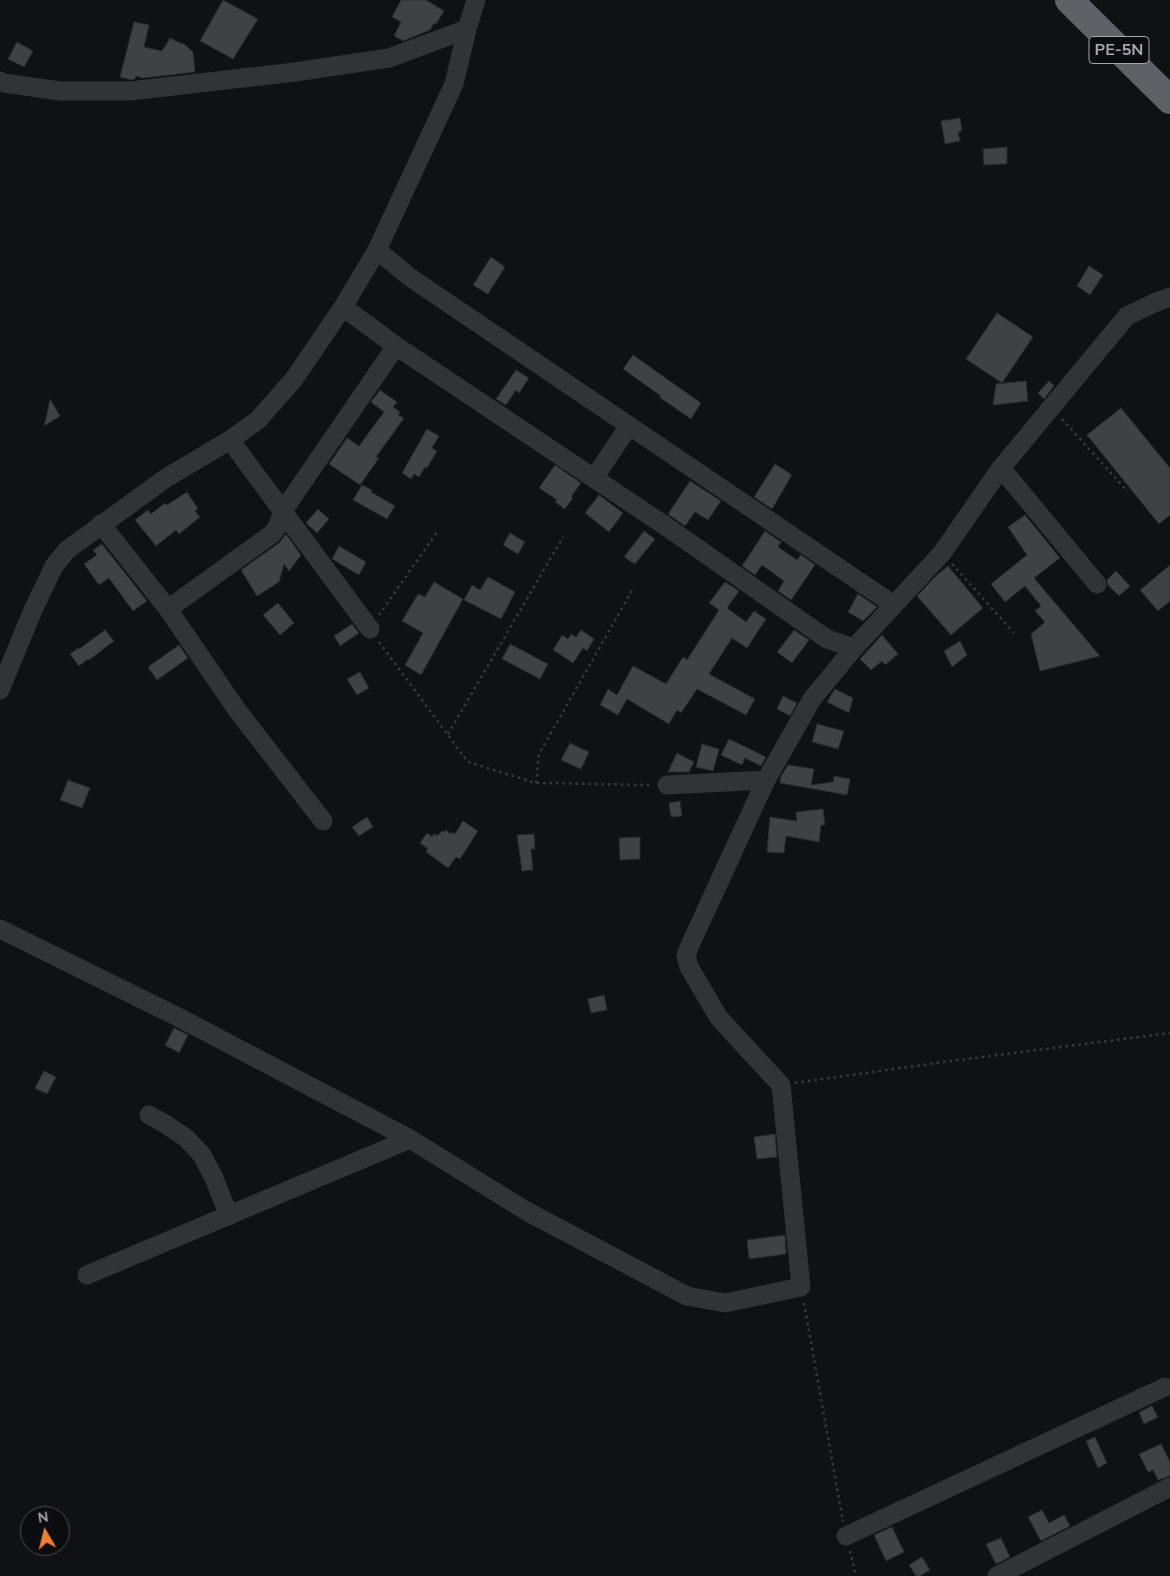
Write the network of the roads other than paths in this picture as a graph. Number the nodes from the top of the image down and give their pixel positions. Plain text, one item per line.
1 (476, 0) edge
2 (1069, 0) edge
3 (468, 29) junction
4 (0, 81) edge
5 (1170, 100) edge
6 (377, 250) junction
7 (1170, 297) edge
8 (342, 307) junction
9 (396, 346) junction
10 (629, 426) junction
11 (230, 440) junction
12 (1001, 468) junction
13 (594, 478) junction
14 (283, 511) junction
15 (101, 524) junction
16 (1097, 584) dead end
17 (894, 606) junction
18 (168, 609) junction
19 (370, 629) road end
20 (854, 648) junction
21 (0, 690) edge
22 (766, 780) junction
23 (667, 785) road end
24 (322, 821) dead end
25 (0, 929) edge
26 (149, 1115) dead end
27 (410, 1139) junction
28 (229, 1216) junction
29 (87, 1275) dead end
30 (1168, 1389) edge
31 (1170, 1487) edge
32 (846, 1536) road end
33 (997, 1576) edge

1 - 3 street
2 - 5 highway, PE-5N
3 - 4 street
3 - 6 street
6 - 8 street
6 - 10 street
7 - 12 street
8 - 9 street
8 - 11 street
9 - 13 street
9 - 14 street
10 - 13 street
10 - 17 street
11 - 14 street
11 - 15 street
12 - 16 street
12 - 17 street
13 - 20 street
14 - 18 street
14 - 19 street
15 - 18 street
15 - 21 street
17 - 20 street
18 - 24 street
20 - 22 street
22 - 23 street
22 - 27 street
25 - 27 street
26 - 28 street
27 - 28 street
28 - 29 street
30 - 32 street
31 - 33 street

